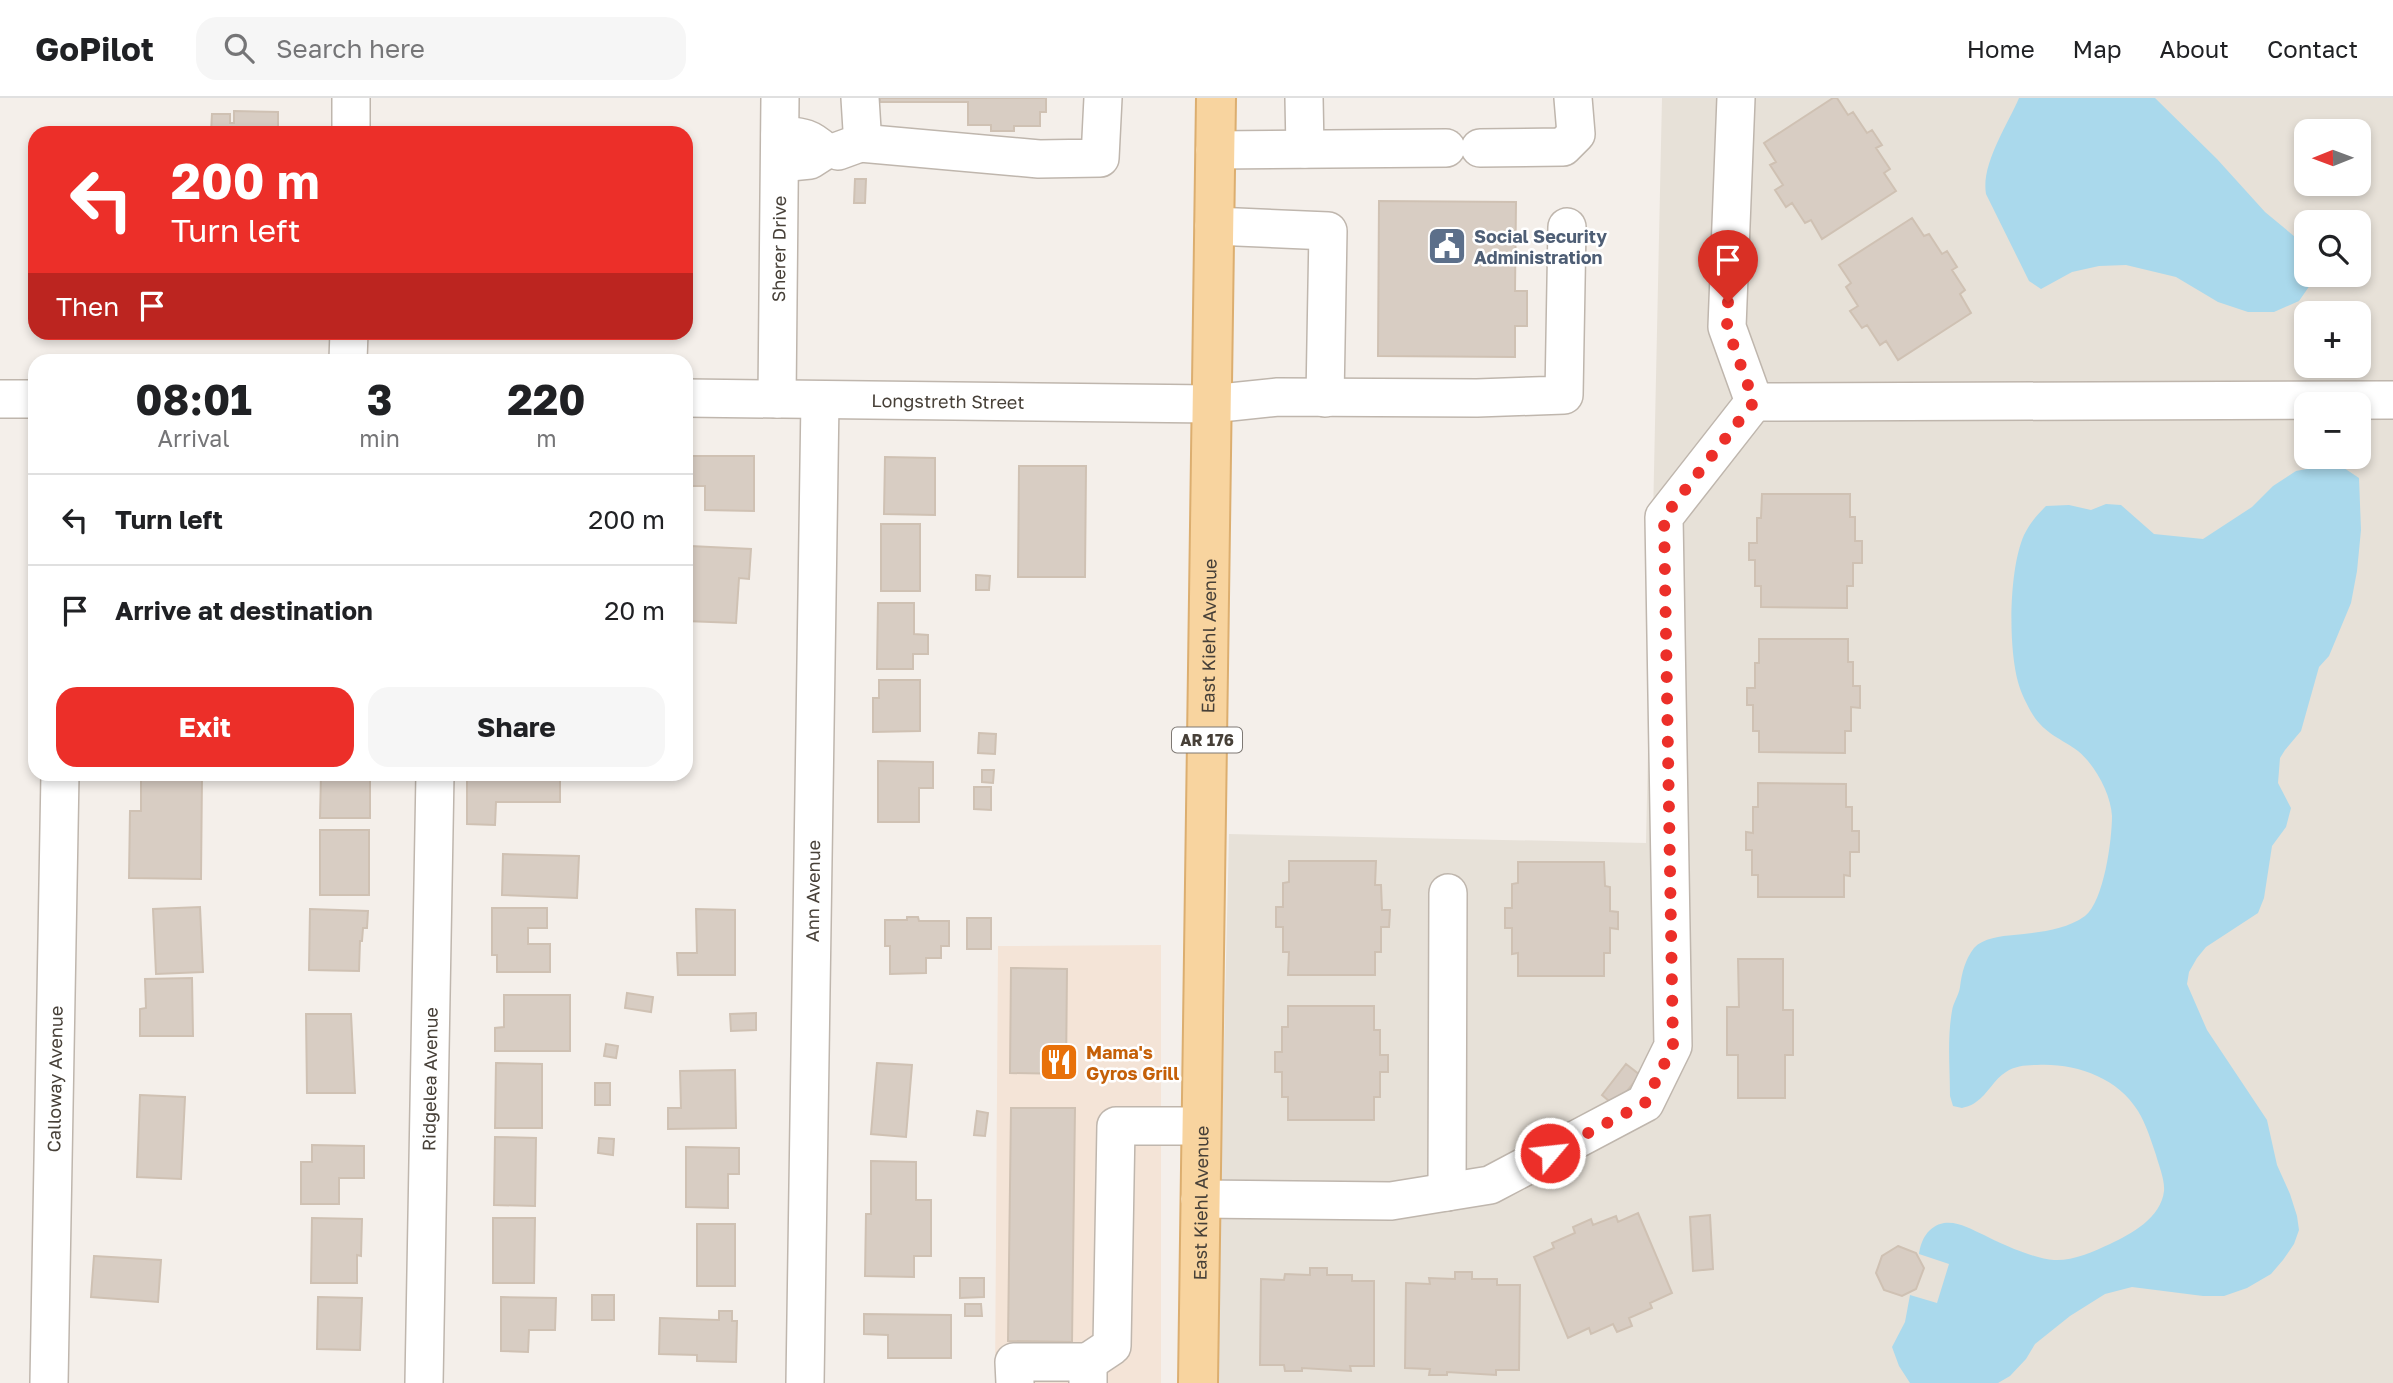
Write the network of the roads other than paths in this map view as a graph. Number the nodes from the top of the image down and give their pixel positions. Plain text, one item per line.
1 (351, 98) edge
2 (780, 98) edge
3 (860, 98) edge
4 (1103, 98) edge
5 (1216, 98) edge
6 (1304, 98) edge
7 (1573, 98) edge
8 (1736, 98) edge
9 (351, 126) edge
10 (860, 143) junction
11 (780, 149) junction
12 (1305, 149) junction
13 (1215, 150) junction
14 (1214, 226) junction
15 (1567, 227) dead end
16 (693, 398) edge
17 (1325, 398) junction
18 (0, 399) edge
19 (28, 399) edge
20 (778, 399) junction
21 (820, 400) junction
22 (2393, 400) edge
23 (1754, 402) junction
24 (1211, 404) junction
25 (60, 781) edge
26 (435, 781) edge
27 (1448, 893) dead end
28 (1201, 1126) junction
29 (1447, 1192) junction
30 (1200, 1199) junction
31 (1088, 1372) edge
32 (49, 1383) edge
33 (424, 1383) edge
34 (805, 1383) edge
35 (1014, 1383) edge
36 (1198, 1383) edge

1 - 9 street
2 - 11 street, Sherer Drive
3 - 10 street
4 - 10 street
5 - 13 main road, East Kiehl Avenue / AR 176
6 - 12 street
7 - 12 street
8 - 23 street
10 - 11 street
11 - 20 street, Sherer Drive
12 - 13 street
13 - 14 main road, East Kiehl Avenue / AR 176
14 - 17 street
14 - 24 main road, East Kiehl Avenue / AR 176
15 - 17 street, Longstreth Street
16 - 20 street, Longstreth Street
17 - 24 street, Longstreth Street
18 - 19 street
20 - 21 street, Longstreth Street
21 - 24 street, Longstreth Street
21 - 34 street, Ann Avenue
22 - 23 street
23 - 29 street
24 - 28 main road, East Kiehl Avenue / AR 176
25 - 32 street, Calloway Avenue
26 - 33 street, Ridgelea Avenue
27 - 29 street
28 - 30 main road, East Kiehl Avenue / AR 176
28 - 31 street
29 - 30 street
30 - 36 main road, East Kiehl Avenue / AR 176
31 - 35 street

